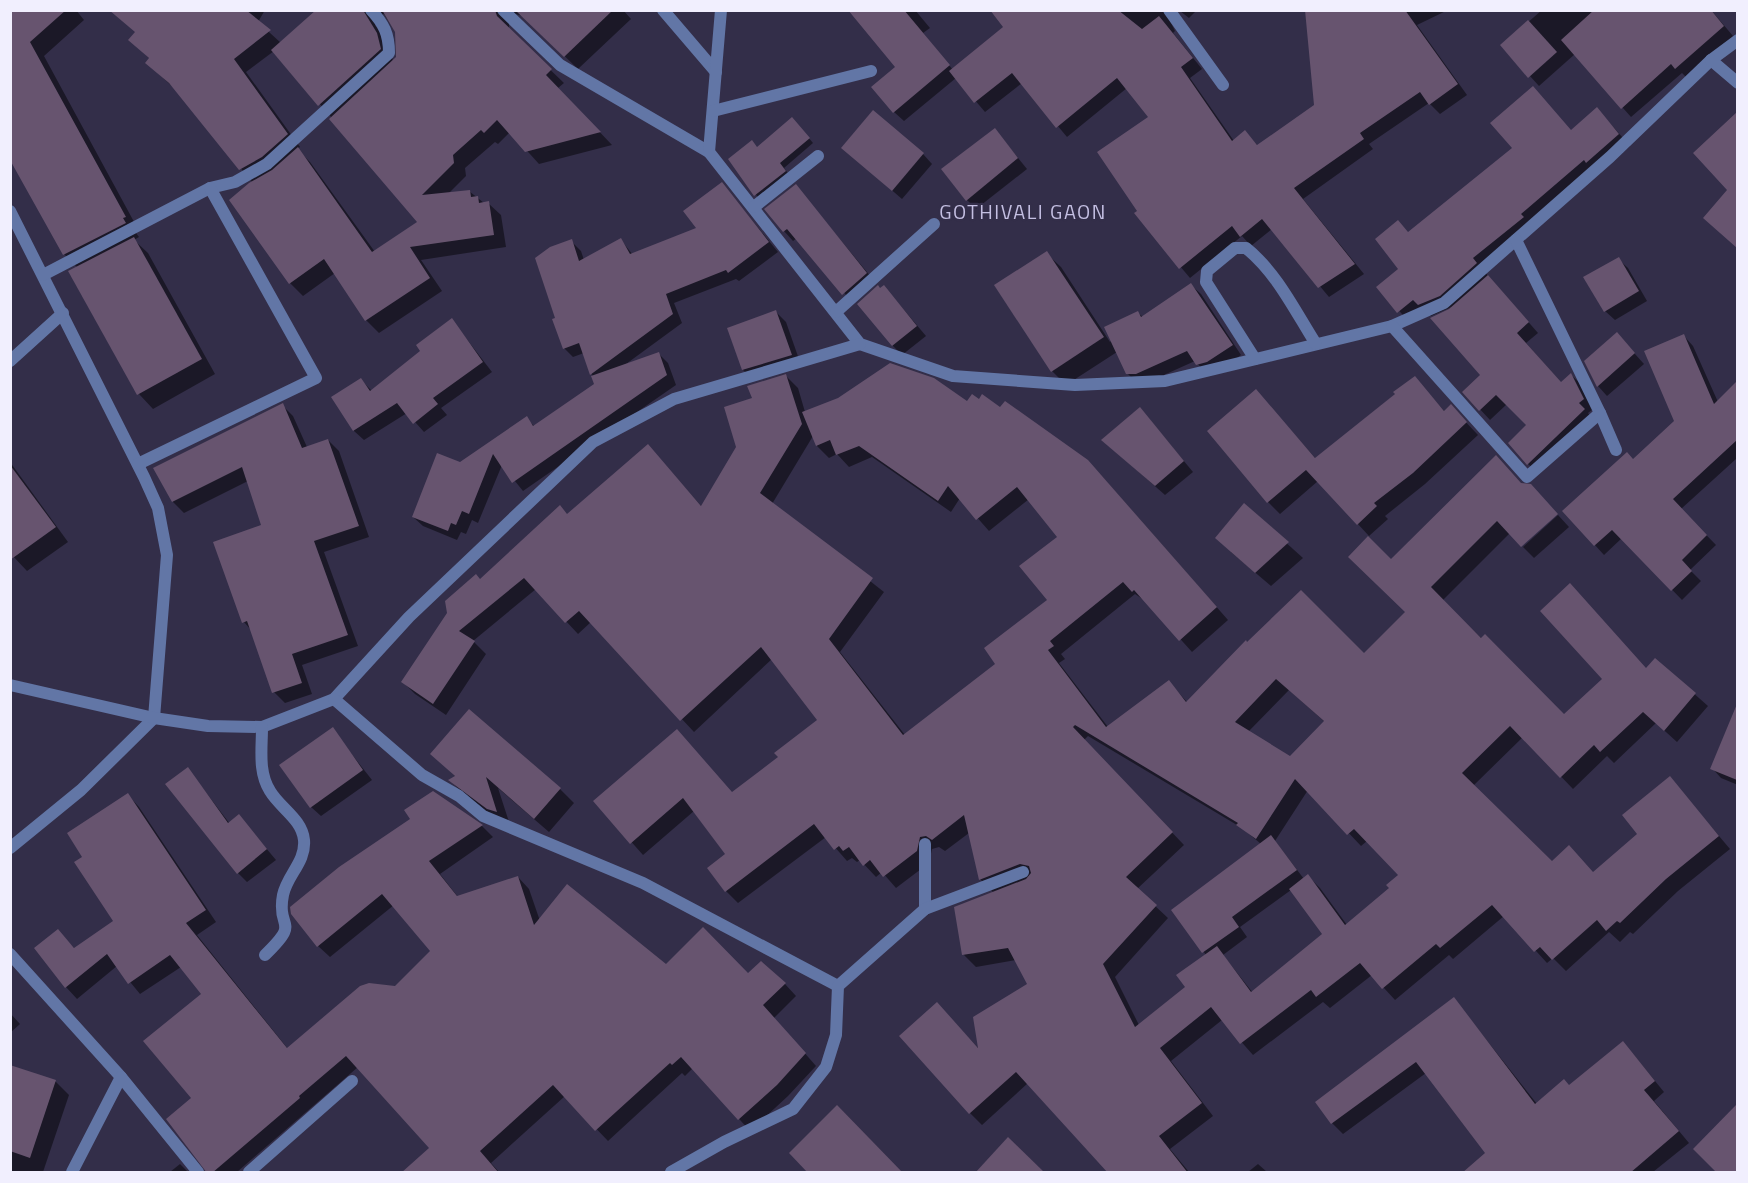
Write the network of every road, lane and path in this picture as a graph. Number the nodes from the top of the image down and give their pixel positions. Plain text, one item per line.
1 (371, 10) edge
2 (503, 10) edge
3 (663, 10) edge
4 (722, 10) edge
5 (1169, 10) edge
6 (1737, 40) edge
7 (1711, 60) junction
8 (871, 71) dead end
9 (716, 72) junction
10 (1737, 83) edge
11 (1223, 85) dead end
12 (713, 111) junction
13 (709, 152) junction
14 (818, 156) dead end
15 (210, 188) junction
16 (754, 207) junction
17 (10, 211) edge
18 (934, 224) dead end
19 (1516, 240) junction
20 (43, 276) junction
21 (836, 312) junction
22 (63, 313) junction
23 (1392, 326) junction
24 (860, 344) junction
25 (1316, 344) junction
26 (1255, 359) junction
27 (10, 361) edge
28 (1600, 413) junction
29 (1616, 450) dead end
30 (138, 464) junction
31 (10, 685) edge
32 (334, 699) junction
33 (154, 718) junction
34 (262, 727) junction
35 (925, 844) dead end
36 (10, 848) edge
37 (1023, 872) dead end
38 (925, 909) junction
39 (10, 954) edge
40 (265, 955) dead end
41 (838, 986) junction
42 (121, 1077) junction
43 (352, 1081) dead end
44 (72, 1173) edge
45 (198, 1173) edge
46 (249, 1173) edge
47 (671, 1173) edge

1 - 15 street
2 - 13 street
3 - 9 street
4 - 9 street
5 - 11 street
6 - 7 street
7 - 10 street
7 - 19 street
8 - 12 street
9 - 12 street
12 - 13 street
13 - 16 street
14 - 16 street
15 - 20 street
15 - 30 street
16 - 21 street
17 - 20 street
18 - 21 street
19 - 23 street
19 - 28 street
20 - 22 street
21 - 24 street
22 - 27 street
22 - 30 street
23 - 25 street
23 - 28 street
24 - 26 street
24 - 32 street
25 - 26 street
25 - 26 street
28 - 29 street
30 - 33 street
31 - 33 street
32 - 34 street
32 - 41 street
33 - 34 street
33 - 36 street
34 - 40 street
35 - 38 street
37 - 38 street
38 - 41 street
39 - 42 street
41 - 47 street
42 - 44 street
42 - 45 street
43 - 46 street

